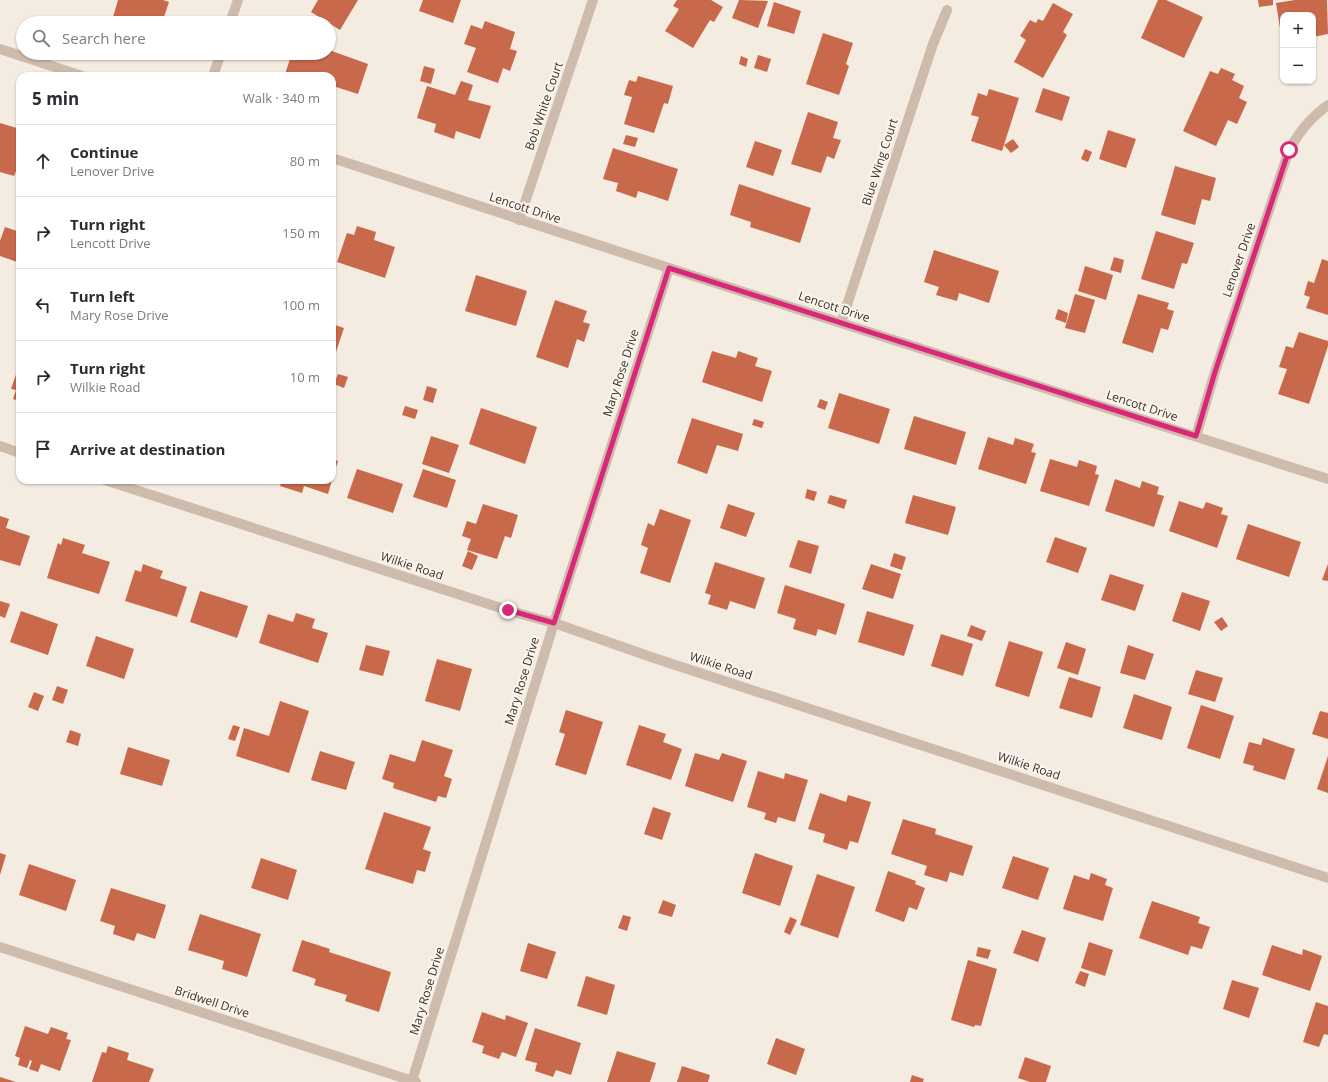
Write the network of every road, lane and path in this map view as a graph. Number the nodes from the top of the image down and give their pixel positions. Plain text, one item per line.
1 (238, 0) edge
2 (593, 0) edge
3 (947, 10) dead end
4 (232, 16) edge
5 (0, 49) edge
6 (16, 54) edge
7 (33, 60) edge
8 (219, 60) edge
9 (70, 72) edge
10 (214, 72) edge
11 (1328, 105) edge
12 (336, 159) edge
13 (519, 220) junction
14 (669, 268) junction
15 (841, 323) junction
16 (1196, 436) junction
17 (0, 446) edge
18 (16, 452) edge
19 (1328, 479) edge
20 (117, 484) edge
21 (554, 623) junction
22 (1328, 878) edge
23 (0, 947) edge
24 (414, 1081) edge

1 - 4 street
2 - 13 street, Bob White Court
3 - 15 street, Blue Wing Court
5 - 6 street
7 - 9 street
8 - 10 street
11 - 16 street, Lenover Drive
12 - 13 street, Lencott Drive
13 - 14 street, Lencott Drive
14 - 15 street, Lencott Drive
14 - 21 street, Mary Rose Drive
15 - 16 street, Lencott Drive
16 - 19 street, Lencott Drive
17 - 18 street
20 - 21 street, Wilkie Road
21 - 22 street, Wilkie Road
21 - 24 street, Mary Rose Drive
23 - 24 street, Bridwell Drive

